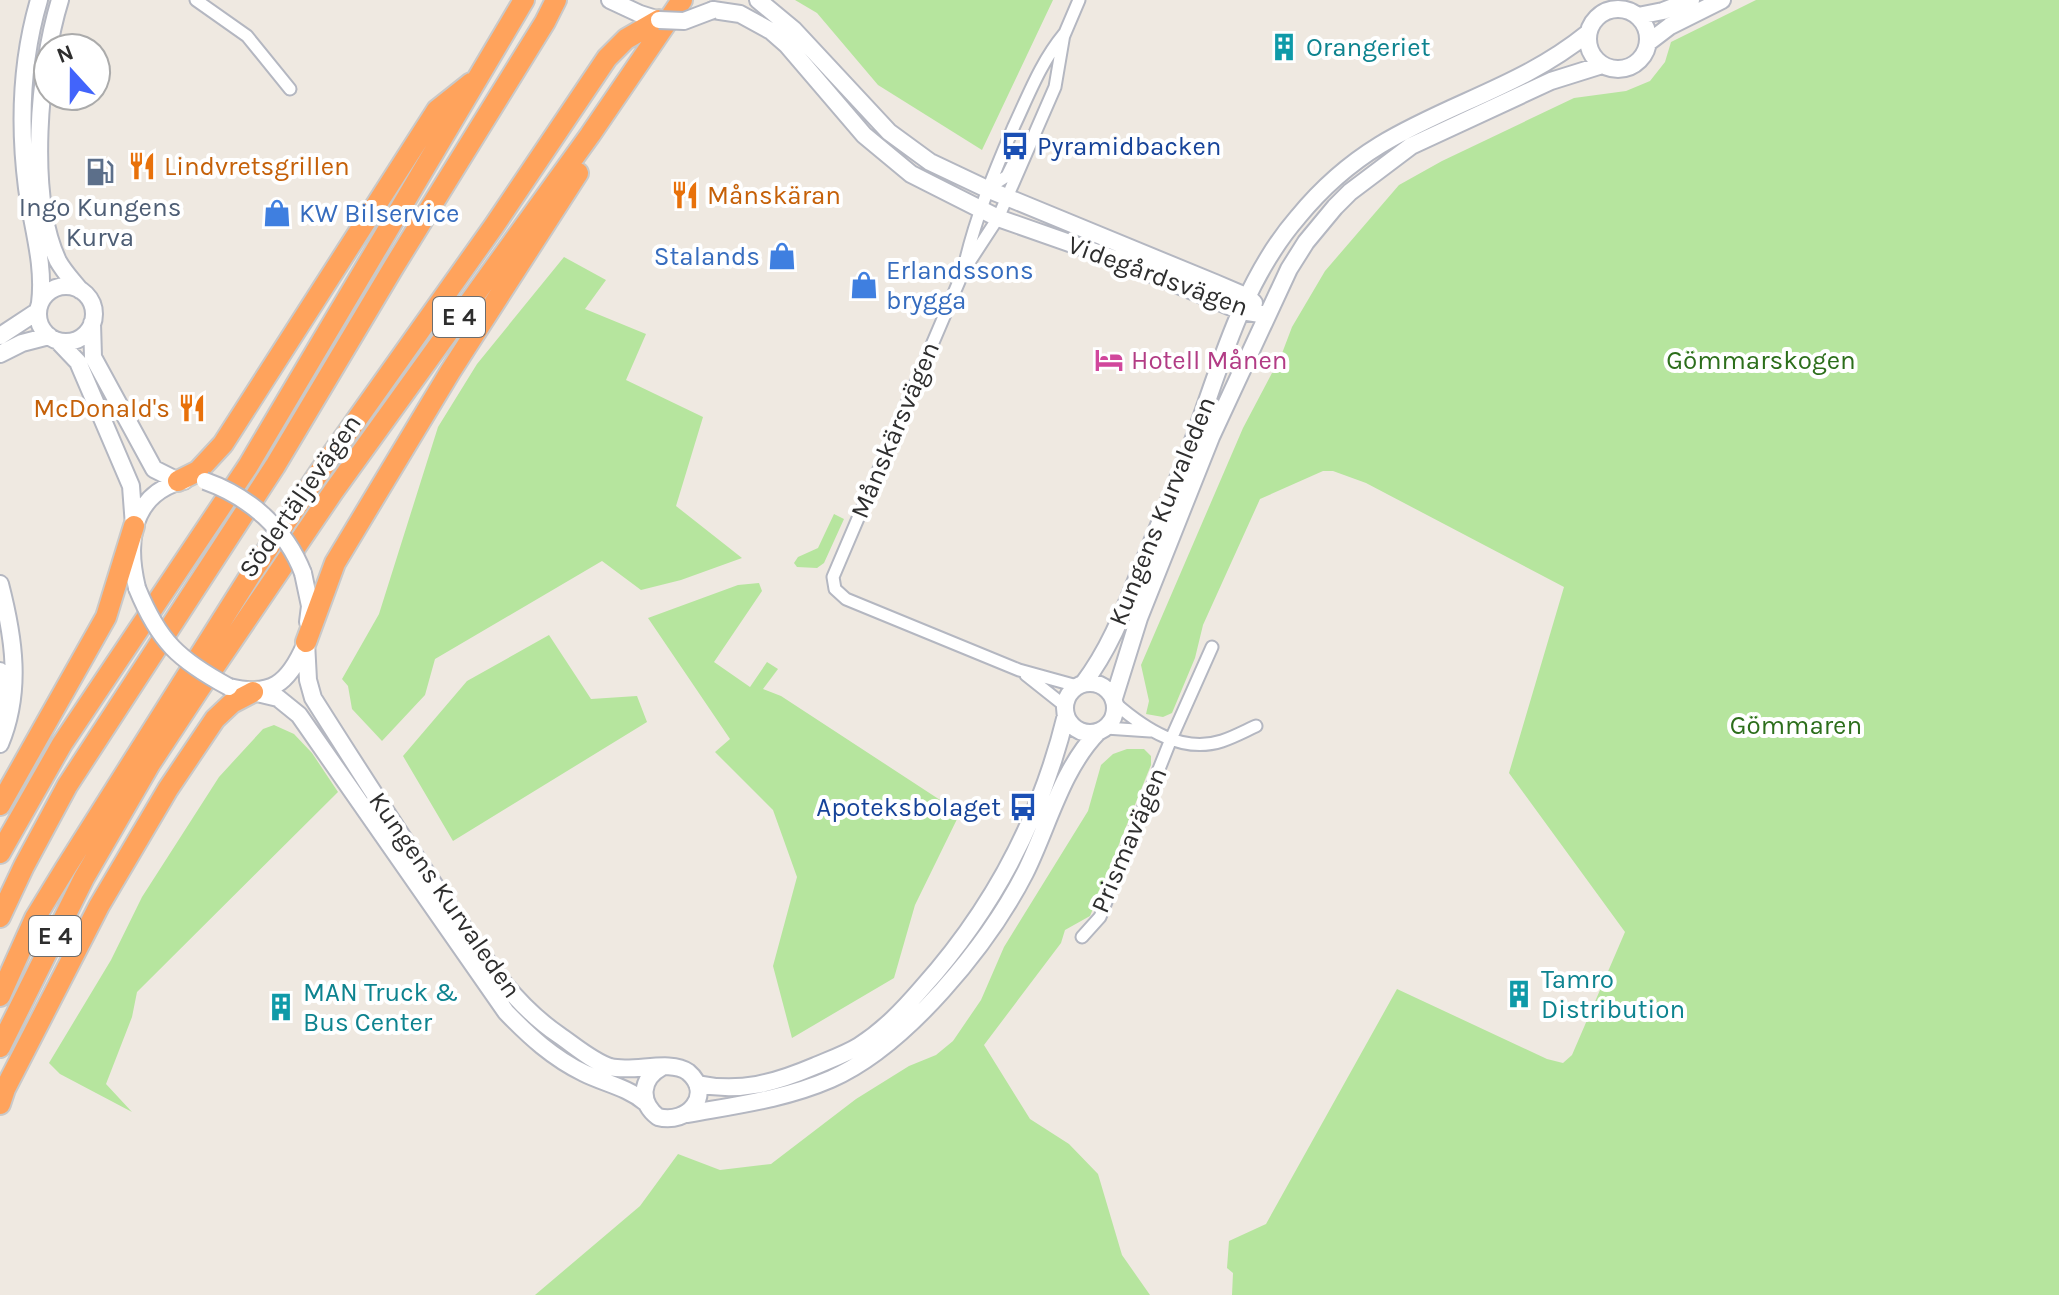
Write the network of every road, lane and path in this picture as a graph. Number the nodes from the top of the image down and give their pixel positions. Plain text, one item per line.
1 (39, 0) edge
2 (60, 0) edge
3 (196, 0) edge
4 (524, 0) edge
5 (556, 0) edge
6 (610, 0) edge
7 (682, 0) edge
8 (758, 0) edge
9 (1079, 0) edge
10 (1594, 0) edge
11 (1691, 0) edge
12 (1722, 0) edge
13 (720, 7) edge
14 (1629, 9) edge
15 (659, 20) junction
16 (1591, 26) junction
17 (1064, 34) junction
18 (1649, 42) junction
19 (649, 47) junction
20 (1602, 65) junction
21 (480, 76) junction
22 (290, 89) dead end
23 (987, 189) junction
24 (1007, 198) junction
25 (980, 210) junction
26 (998, 218) junction
27 (963, 272) junction
28 (80, 290) junction
29 (1244, 304) junction
30 (39, 307) junction
31 (1267, 315) junction
32 (92, 323) junction
33 (0, 336) edge
34 (54, 339) junction
35 (0, 354) edge
36 (178, 481) junction
37 (134, 526) junction
38 (0, 584) edge
39 (306, 642) junction
40 (1212, 647) dead end
41 (1019, 670) junction
42 (0, 671) edge
43 (1080, 685) junction
44 (253, 692) junction
45 (1115, 701) junction
46 (1065, 711) junction
47 (0, 724) edge
48 (1256, 726) dead end
49 (1102, 730) junction
50 (1150, 731) junction
51 (1171, 739) junction
52 (0, 744) edge
53 (0, 805) edge
54 (0, 853) edge
55 (0, 917) edge
56 (1082, 937) dead end
57 (0, 996) edge
58 (0, 1047) edge
59 (662, 1067) junction
60 (697, 1084) junction
61 (645, 1102) junction
62 (0, 1104) edge
63 (688, 1114) junction

1 - 30 street
2 - 28 street
3 - 22 street
4 - 21 highway
5 - 55 highway
6 - 15 street
7 - 19 highway, Södertäljevägen / E 4
8 - 23 street, Videgårdsvägen
9 - 17 street, Månskärsvägen
10 - 16 street
11 - 14 street
12 - 18 street
13 - 15 street, bridge
13 - 25 street, Videgårdsvägen
14 - 16 street
14 - 18 street
15 - 57 highway
16 - 20 street
16 - 29 street, Kungens Kurvaleden
17 - 23 street, Månskärsvägen
17 - 24 street, Månskärsvägen
18 - 20 street
19 - 39 highway
19 - 58 highway, Södertäljevägen / E 4
20 - 31 street, Kungens Kurvaleden
21 - 36 highway
21 - 54 highway
23 - 24 street, Videgårdsvägen
23 - 25 street, Månskärsvägen
24 - 26 street, Månskärsvägen
24 - 29 street, Videgårdsvägen
25 - 26 street, Videgårdsvägen
25 - 27 street, Månskärsvägen
26 - 27 street, Månskärsvägen
26 - 29 street, Videgårdsvägen
27 - 41 street, Månskärsvägen
28 - 30 street
28 - 32 street
29 - 31 street, Videgårdsvägen
29 - 43 street, Kungens Kurvaleden
30 - 33 street
30 - 34 street
31 - 45 street, Kungens Kurvaleden
32 - 34 street
32 - 36 street
34 - 35 street
34 - 37 street
36 - 37 street
36 - 39 street, bridge
37 - 44 street, bridge
37 - 53 highway
38 - 52 street
39 - 44 street
39 - 59 street, Kungens Kurvaleden
40 - 51 street, Prismavägen
41 - 43 street
41 - 46 street
42 - 47 street
43 - 45 street
43 - 46 street
44 - 61 street, Kungens Kurvaleden
44 - 62 highway
45 - 49 street
45 - 50 street, Prismavägen
46 - 49 street
46 - 60 street
48 - 51 street, Prismavägen
49 - 50 street, Prismavägen
49 - 63 street
50 - 51 street, Prismavägen
51 - 56 street, Prismavägen
59 - 60 street
59 - 61 street
60 - 63 street
61 - 63 street

